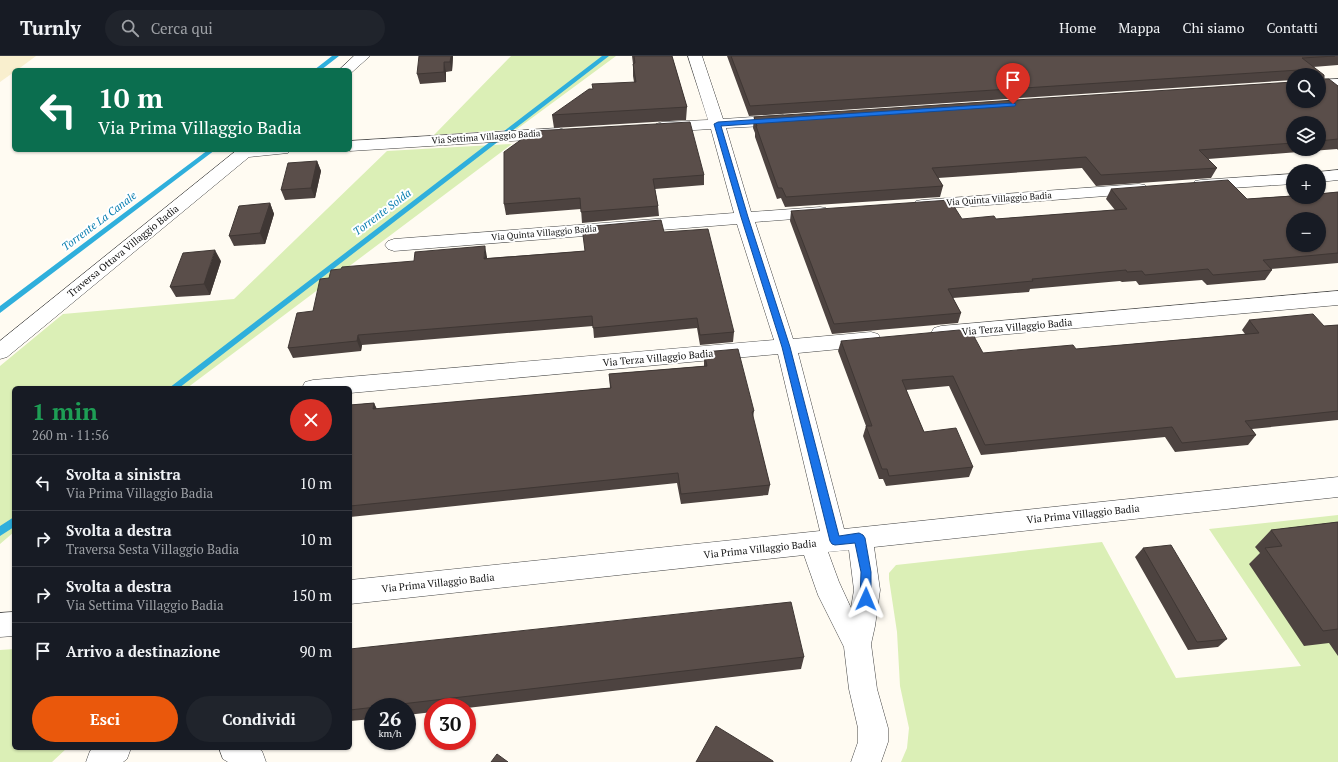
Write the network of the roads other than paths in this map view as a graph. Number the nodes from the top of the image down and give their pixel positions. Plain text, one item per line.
1 (363, 56) edge
2 (695, 56) edge
3 (348, 68) edge
4 (1338, 83) edge
5 (1326, 84) edge
6 (796, 119) edge
7 (718, 124) junction
8 (647, 128) edge
9 (576, 132) edge
10 (352, 146) edge
11 (244, 152) edge
12 (1338, 175) edge
13 (1326, 176) edge
14 (1286, 179) edge
15 (1182, 186) edge
16 (1158, 188) edge
17 (903, 206) edge
18 (840, 210) edge
19 (744, 217) junction
20 (394, 245) dead end
21 (1338, 298) edge
22 (920, 335) edge
23 (888, 338) edge
24 (786, 347) junction
25 (0, 352) edge
26 (336, 386) edge
27 (1338, 487) edge
28 (836, 540) junction
29 (352, 592) edge
30 (12, 624) edge
31 (0, 625) edge
32 (857, 644) junction
33 (114, 750) edge
34 (236, 750) edge
35 (101, 762) edge
36 (251, 762) edge
37 (866, 762) edge

1 - 3 street
2 - 7 street
4 - 5 street
6 - 7 street
7 - 8 street
7 - 19 street
9 - 10 street, Via Settima Villaggio Badia
11 - 25 street, Traversa Ottava Villaggio Badia
12 - 13 street
14 - 15 street
16 - 17 street, Via Quinta Villaggio Badia
18 - 19 street, Via Quinta Villaggio Badia
19 - 20 street, Via Quinta Villaggio Badia
19 - 24 street
21 - 22 street, Via Terza Villaggio Badia
23 - 24 street, Via Terza Villaggio Badia
24 - 26 street, Via Terza Villaggio Badia
24 - 28 street
27 - 28 street, Via Prima Villaggio Badia
28 - 29 street, Via Prima Villaggio Badia
28 - 32 street
28 - 32 street
30 - 31 street
32 - 37 street
33 - 35 street
34 - 36 street

